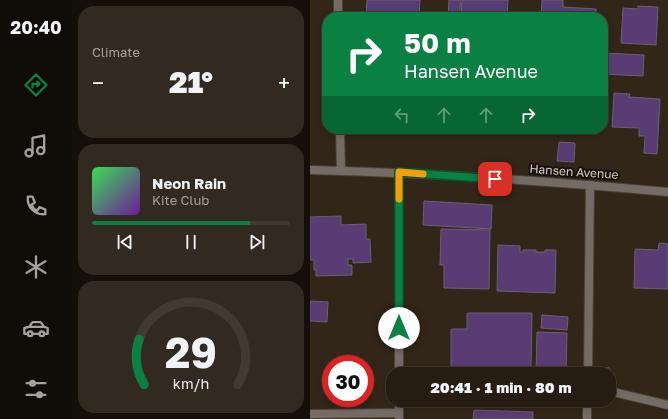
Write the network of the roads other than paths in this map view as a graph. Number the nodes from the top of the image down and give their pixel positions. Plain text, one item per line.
1 (338, 0) edge
2 (338, 12) edge
3 (340, 134) edge
4 (310, 170) edge
5 (341, 171) junction
6 (399, 172) junction
7 (590, 185) junction
8 (668, 192) edge
9 (399, 367) edge
10 (588, 367) edge
11 (616, 393) edge
12 (668, 405) edge
13 (587, 407) edge
14 (310, 414) edge
15 (399, 416) edge
16 (587, 419) edge

1 - 2 street
3 - 5 street
4 - 5 street, Hansen Avenue
5 - 6 street, Hansen Avenue
6 - 7 street, Hansen Avenue
6 - 9 street
7 - 8 street, Hansen Avenue
7 - 10 street
11 - 12 street
13 - 16 street
14 - 15 street

